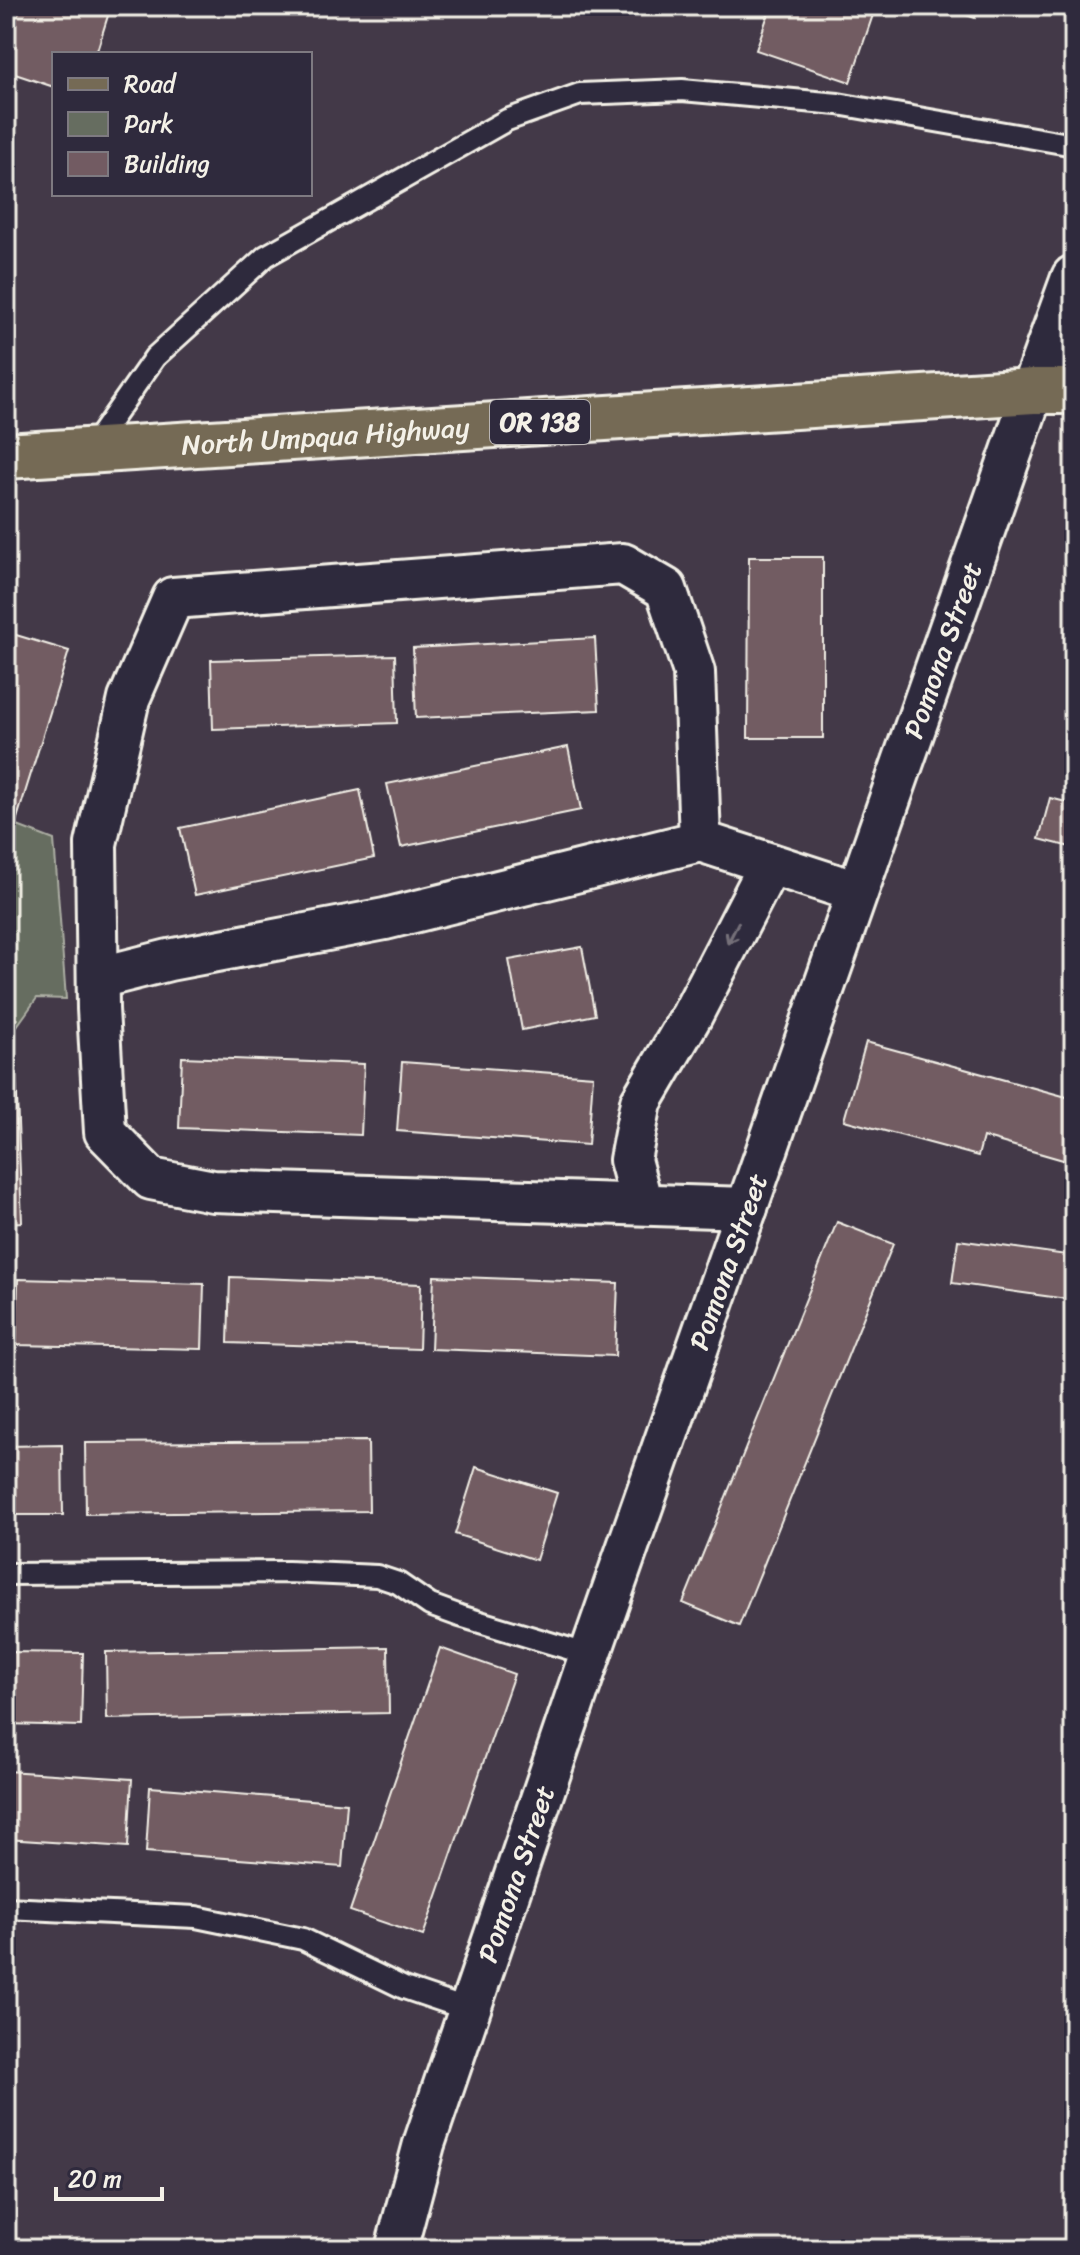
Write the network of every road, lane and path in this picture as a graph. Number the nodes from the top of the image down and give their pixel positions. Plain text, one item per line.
1 (1074, 145) edge
2 (1074, 278) edge
3 (1054, 391) edge
4 (89, 451) junction
5 (6, 456) edge
6 (700, 841) junction
7 (770, 864) junction
8 (857, 892) junction
9 (98, 978) junction
10 (642, 1204) junction
11 (747, 1208) junction
12 (6, 1574) edge
13 (590, 1655) junction
14 (6, 1908) edge
15 (469, 2010) junction
16 (396, 2249) edge

1 - 4 lane
2 - 3 street, Pomona Street
3 - 4 main road, North Umpqua Highway / OR 138
3 - 8 street, Pomona Street
4 - 5 main road, North Umpqua Highway / OR 138
6 - 7 street
6 - 9 street
6 - 9 street
7 - 8 street
7 -> 10 street
8 - 11 street, Pomona Street
9 - 10 street
10 - 11 street
11 - 13 street, Pomona Street
12 - 13 lane
13 - 15 street, Pomona Street
14 - 15 lane
15 - 16 street, Pomona Street

